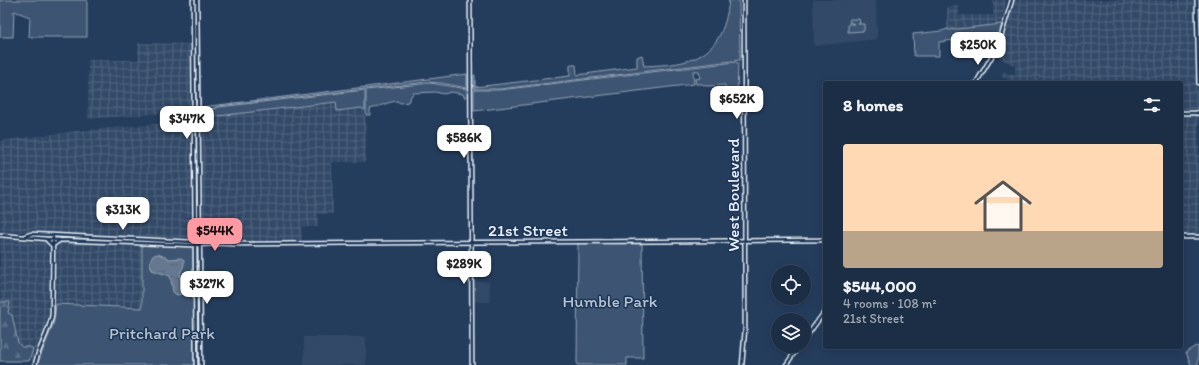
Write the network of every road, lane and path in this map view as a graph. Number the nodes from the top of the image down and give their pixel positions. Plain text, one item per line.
1 (193, 0) edge
2 (197, 0) edge
3 (470, 0) edge
4 (744, 0) edge
5 (1012, 0) edge
6 (1196, 0) edge
7 (978, 81) edge
8 (1199, 83) edge
9 (1183, 113) edge
10 (1198, 113) edge
11 (194, 144) junction
12 (199, 144) junction
13 (195, 188) junction
14 (199, 188) junction
15 (0, 236) edge
16 (25, 236) junction
17 (53, 236) junction
18 (1183, 237) edge
19 (1199, 237) edge
20 (45, 239) junction
21 (53, 239) junction
22 (60, 240) junction
23 (744, 240) junction
24 (823, 240) edge
25 (472, 242) junction
26 (195, 243) junction
27 (200, 243) junction
28 (53, 246) junction
29 (823, 314) edge
30 (811, 330) edge
31 (794, 353) edge
32 (35, 365) edge
33 (196, 365) edge
34 (201, 365) edge
35 (472, 365) edge
36 (742, 365) edge
37 (786, 365) edge

1 - 11 street
2 - 12 street
3 - 25 street
4 - 23 street, West Boulevard
5 - 7 street
6 - 8 main road
9 - 10 street
11 - 12 street
11 - 13 street
12 - 14 street
13 - 14 street
13 - 26 street
14 - 27 street
15 - 16 street, 21st Street
16 - 17 street, 21st Street
16 - 20 street, 21st Street
17 - 21 street
17 - 26 street, 21st Street
18 - 19 street
20 - 21 street, 21st Street
20 - 28 street
21 - 22 street, 21st Street
21 - 28 street
22 - 26 street, 21st Street
22 - 28 street
23 - 24 street, 21st Street
23 - 25 street, 21st Street
23 - 36 street, West Boulevard
25 - 27 street, 21st Street
25 - 35 street
26 - 27 street, 21st Street
26 - 33 street
27 - 34 street
28 - 32 street
29 - 30 street
31 - 37 street

